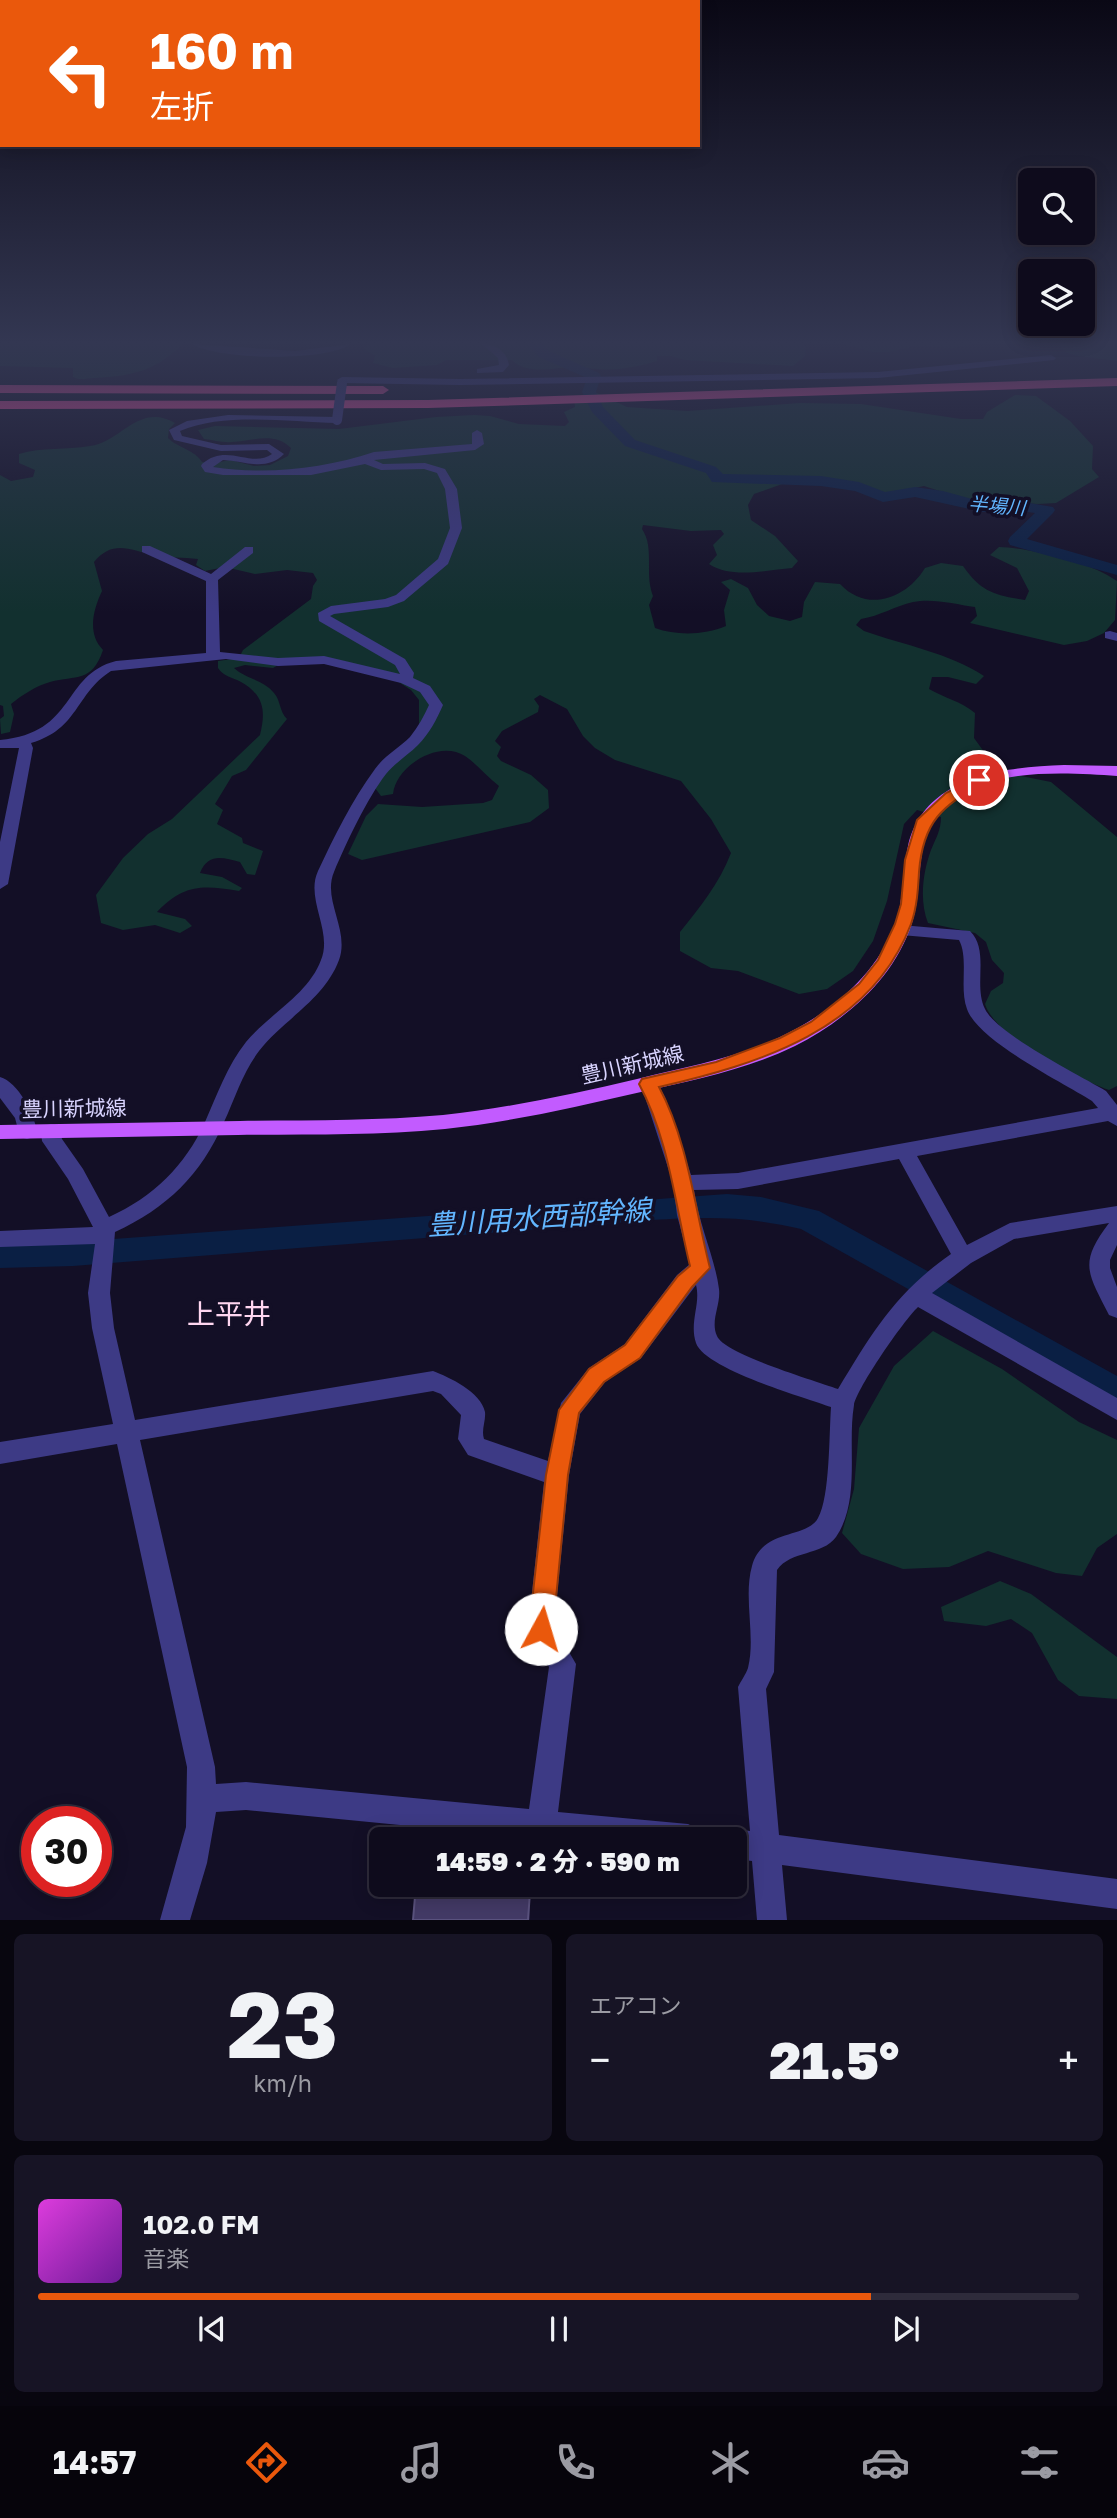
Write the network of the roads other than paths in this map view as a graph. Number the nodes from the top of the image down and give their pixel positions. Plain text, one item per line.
1 (477, 433) dead end
2 (176, 434) edge
3 (366, 460) junction
4 (146, 550) dead end
5 (248, 550) dead end
6 (212, 579) junction
7 (213, 657) junction
8 (406, 680) junction
9 (23, 741) junction
10 (0, 744) edge
11 (1117, 771) edge
12 (0, 884) edge
13 (901, 930) junction
14 (0, 1084) edge
15 (648, 1084) junction
16 (1115, 1116) edge
17 (211, 1128) junction
18 (51, 1131) junction
19 (0, 1132) edge
20 (27, 1132) junction
21 (904, 1151) junction
22 (685, 1198) junction
23 (1117, 1214) edge
24 (1117, 1229) edge
25 (0, 1239) edge
26 (105, 1241) junction
27 (963, 1257) junction
28 (701, 1268) junction
29 (926, 1287) junction
30 (1117, 1309) edge
31 (843, 1401) junction
32 (1117, 1410) edge
33 (127, 1433) junction
34 (0, 1453) edge
35 (557, 1475) junction
36 (205, 1799) junction
37 (543, 1824) junction
38 (572, 1827) edge
39 (747, 1846) edge
40 (765, 1848) junction
41 (1117, 1894) edge
42 (175, 1920) edge
43 (772, 1920) edge

1 - 3 street
2 - 3 street, bridge
3 - 8 street
4 - 6 street
5 - 6 street
6 - 7 street
7 - 8 street
7 - 9 street
8 - 17 street
9 - 10 street
9 - 12 street
11 - 13 main road, 豊川新城線
13 - 15 main road, 豊川新城線
13 - 16 street
14 - 20 street
15 - 17 main road, 豊川新城線
15 - 22 street
16 - 21 street
17 - 18 main road, 豊川新城線
17 - 26 street
18 - 20 main road, 豊川新城線
18 - 26 street
19 - 20 main road, 豊川新城線
21 - 22 street
21 - 27 street
22 - 28 street
23 - 27 street
24 - 30 street
25 - 26 street
26 - 33 street
27 - 29 street
28 - 31 street
28 - 35 street
29 - 31 street
29 - 32 street
31 - 40 street
33 - 34 street
33 - 35 street
33 - 36 street
35 - 37 street
36 - 37 street
36 - 42 street
37 - 38 street
39 - 40 street
40 - 41 street
40 - 43 street

